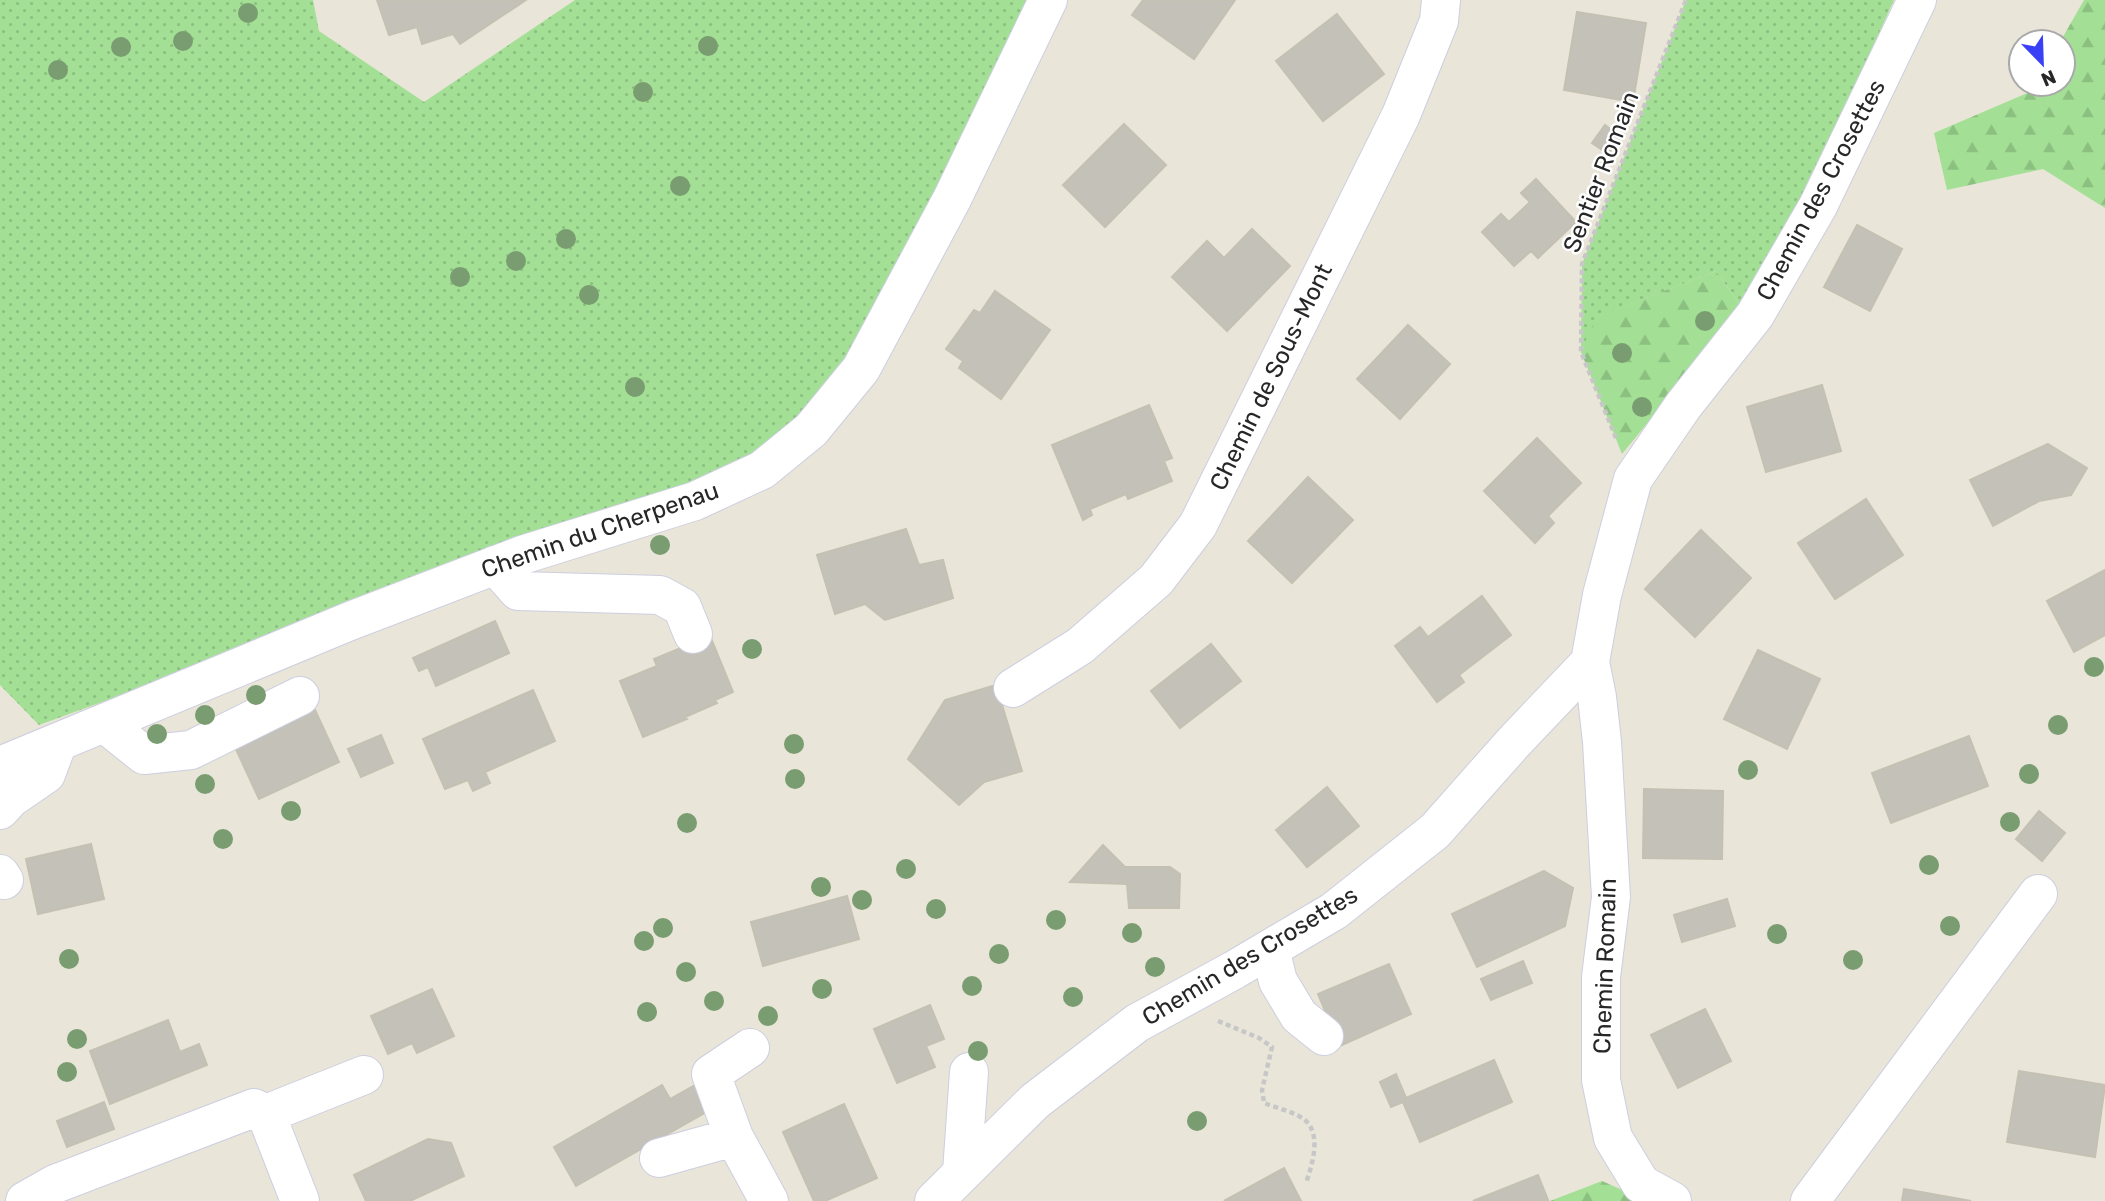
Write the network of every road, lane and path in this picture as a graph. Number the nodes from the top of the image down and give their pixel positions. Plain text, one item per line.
1 (1048, 0) edge
2 (1441, 0) edge
3 (1686, 0) edge
4 (1917, 0) edge
5 (1633, 479) junction
6 (495, 565) junction
7 (693, 634) dead end
8 (1590, 662) junction
9 (1013, 688) dead end
10 (300, 696) dead end
11 (104, 723) junction
12 (58, 742) junction
13 (0, 766) edge
14 (0, 810) edge
15 (2038, 894) dead end
16 (1270, 949) junction
17 (1192, 993) junction
18 (1324, 1036) dead end
19 (750, 1048) dead end
20 (969, 1072) dead end
21 (364, 1075) dead end
22 (266, 1114) junction
23 (734, 1136) junction
24 (659, 1158) dead end
25 (962, 1172) junction
26 (1306, 1183) dead end
27 (25, 1201) edge
28 (300, 1201) edge
29 (769, 1201) edge
30 (934, 1201) edge
31 (1672, 1201) edge
32 (1810, 1201) edge

1 - 6 street, Chemin du Cherpenau
2 - 9 street, Chemin de Sous-Mont
3 - 5 path, Sentier Romain
4 - 5 street, Chemin des Crosettes
5 - 8 street, Chemin des Crosettes
6 - 7 street
6 - 11 street, Chemin du Cherpenau
8 - 16 street, Chemin des Crosettes
8 - 31 street, Chemin Romain
10 - 11 street
11 - 12 street, Chemin du Cherpenau
12 - 13 street, Chemin du Cherpenau
12 - 14 street
15 - 32 street
16 - 17 street, Chemin des Crosettes
16 - 18 street
17 - 25 street, Chemin des Crosettes
17 - 26 path
19 - 23 street
20 - 25 street
21 - 22 street
22 - 27 street
22 - 28 street
23 - 24 street
23 - 29 street
25 - 30 street, Chemin des Crosettes

